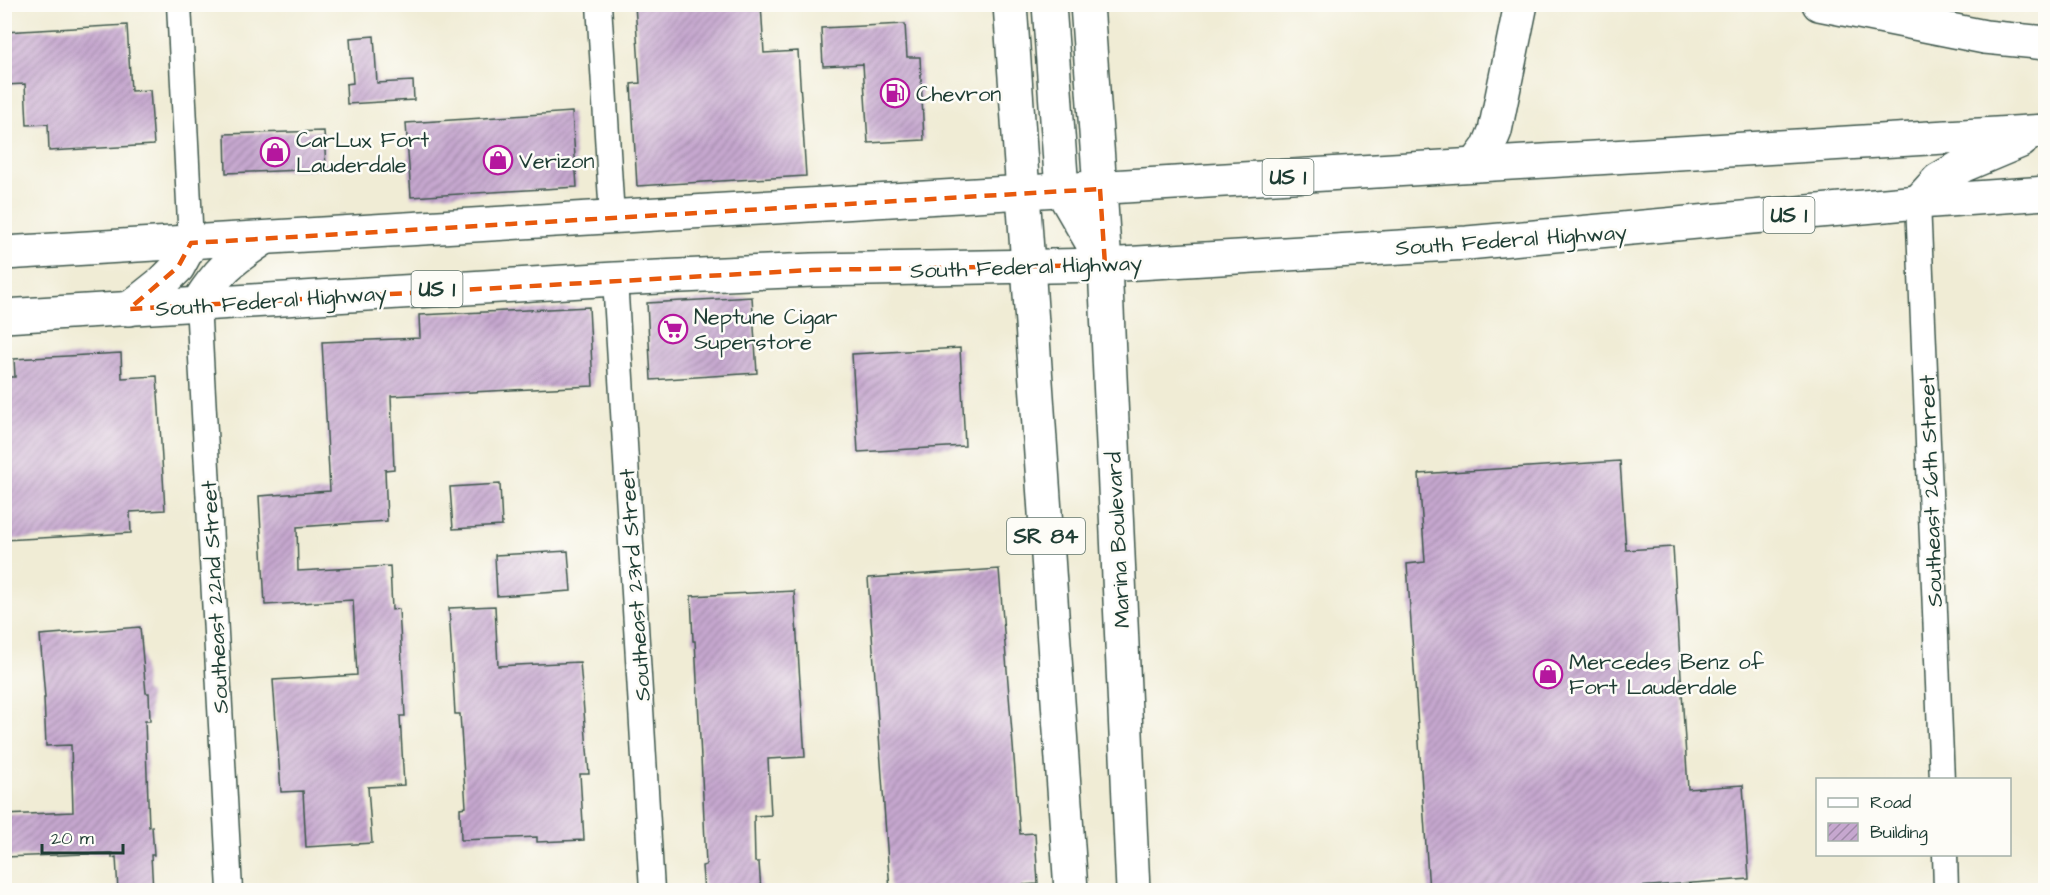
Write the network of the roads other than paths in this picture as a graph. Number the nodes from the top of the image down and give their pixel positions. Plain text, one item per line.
1 (179, 4) edge
2 (599, 4) edge
3 (1010, 4) edge
4 (1049, 4) edge
5 (1087, 4) edge
6 (1521, 4) edge
7 (1819, 4) edge
8 (1985, 37) junction
9 (2046, 43) edge
10 (2046, 66) edge
11 (2044, 130) edge
12 (1476, 164) junction
13 (1100, 189) junction
14 (1062, 191) junction
15 (1023, 193) junction
16 (2046, 193) edge
17 (1918, 202) junction
18 (612, 217) junction
19 (263, 239) junction
20 (191, 243) junction
21 (4, 253) edge
22 (1105, 265) junction
23 (1026, 266) junction
24 (615, 279) junction
25 (198, 303) junction
26 (129, 309) junction
27 (4, 316) edge
28 (1942, 778) edge
29 (1945, 856) edge
30 (230, 891) edge
31 (652, 891) edge
32 (1071, 891) edge
33 (1133, 891) edge
34 (1946, 891) edge

1 - 20 street
2 - 18 street
3 - 15 main road, SR 84
4 - 14 main road
5 - 13 main road, SR 84
6 - 12 main road
7 - 8 main road
8 - 9 main road
8 - 10 main road
11 - 12 main road, US 1
11 - 17 main road
12 - 13 main road, US 1
13 - 14 main road, US 1
13 - 22 main road, Marina Boulevard / SR 84
14 - 15 main road, US 1
14 - 22 main road
15 - 18 main road, US 1
15 - 23 main road, SR 84
16 - 17 main road, South Federal Highway / US 1
17 - 22 main road, South Federal Highway / US 1
17 - 28 street, Southeast 26th Street
18 - 19 main road, US 1
19 - 20 main road, US 1
19 - 25 main road
20 - 21 main road, US 1
20 - 26 main road
22 - 23 main road, South Federal Highway / US 1
22 - 33 main road, Marina Boulevard / SR 84
23 - 24 main road, South Federal Highway / US 1
23 - 32 main road, SR 84
24 - 25 main road, South Federal Highway / US 1
24 - 31 street, Southeast 23rd Street
25 - 26 main road, South Federal Highway / US 1
25 - 30 street, Southeast 22nd Street
26 - 27 main road, South Federal Highway / US 1
29 - 34 street

